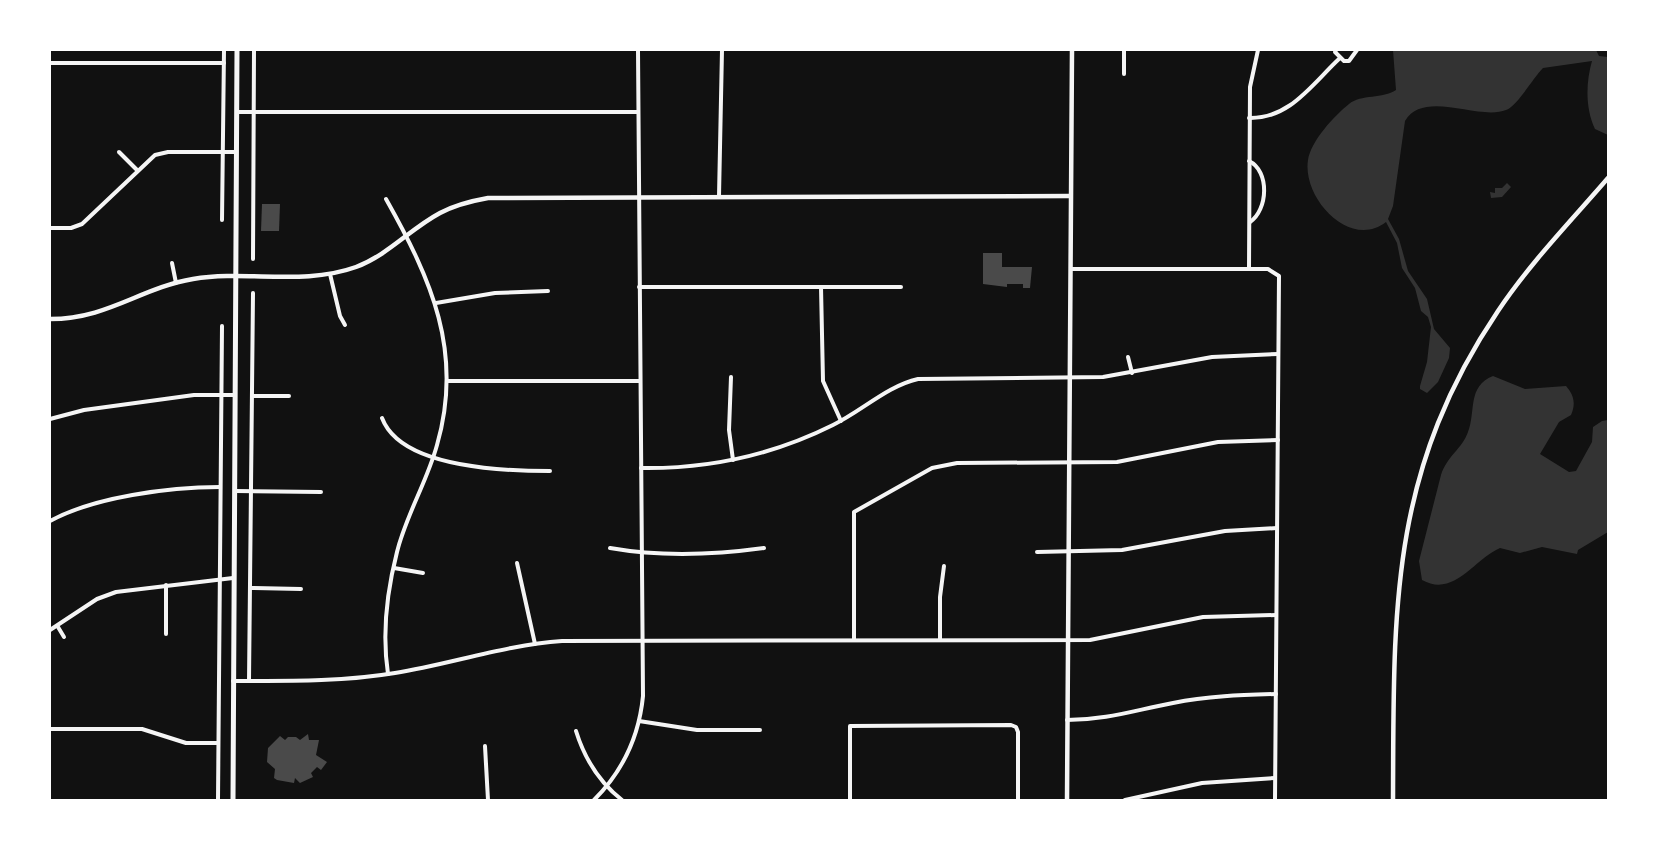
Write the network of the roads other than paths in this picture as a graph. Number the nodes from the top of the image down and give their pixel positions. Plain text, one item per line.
1 (224, 50) edge
2 (237, 50) edge
3 (254, 50) edge
4 (638, 50) edge
5 (722, 50) edge
6 (1072, 50) edge
7 (1124, 50) edge
8 (1258, 50) edge
9 (1336, 50) edge
10 (1357, 50) edge
11 (1340, 58) junction
12 (50, 63) edge
13 (224, 63) junction
14 (1124, 74) dead end
15 (237, 112) junction
16 (254, 112) junction
17 (638, 112) junction
18 (1249, 118) junction
19 (119, 152) dead end
20 (223, 152) junction
21 (237, 152) junction
22 (1249, 161) junction
23 (137, 170) junction
24 (1608, 178) edge
25 (638, 196) junction
26 (719, 196) junction
27 (1070, 196) junction
28 (386, 199) dead end
29 (222, 220) dead end
30 (1249, 223) junction
31 (50, 228) edge
32 (406, 237) junction
33 (253, 259) dead end
34 (172, 263) dead end
35 (1071, 269) junction
36 (1249, 269) junction
37 (330, 274) junction
38 (236, 277) junction
39 (176, 283) junction
40 (639, 287) junction
41 (821, 287) junction
42 (902, 287) dead end
43 (548, 291) dead end
44 (253, 293) dead end
45 (436, 303) junction
46 (50, 319) edge
47 (345, 325) dead end
48 (222, 326) dead end
49 (1278, 354) junction
50 (1128, 357) dead end
51 (1132, 373) junction
52 (731, 377) dead end
53 (1070, 377) junction
54 (447, 381) junction
55 (640, 381) junction
56 (221, 394) junction
57 (235, 395) junction
58 (252, 396) junction
59 (289, 396) dead end
60 (382, 418) dead end
61 (50, 419) edge
62 (841, 421) junction
63 (1278, 440) junction
64 (434, 456) junction
65 (734, 460) junction
66 (1069, 463) junction
67 (641, 468) junction
68 (550, 471) dead end
69 (220, 487) junction
70 (234, 491) junction
71 (251, 491) junction
72 (321, 492) dead end
73 (50, 521) edge
74 (1277, 528) junction
75 (610, 548) dead end
76 (764, 548) dead end
77 (1037, 552) dead end
78 (1068, 552) junction
79 (642, 553) junction
80 (517, 563) dead end
81 (944, 566) dead end
82 (394, 568) junction
83 (423, 573) dead end
84 (220, 578) junction
85 (233, 578) junction
86 (166, 585) junction
87 (250, 588) junction
88 (301, 589) dead end
89 (1276, 615) junction
90 (58, 627) junction
91 (50, 630) edge
92 (166, 634) dead end
93 (64, 637) dead end
94 (643, 640) junction
95 (854, 640) junction
96 (940, 640) junction
97 (1068, 640) junction
98 (535, 644) junction
99 (388, 674) junction
100 (232, 681) junction
101 (249, 681) junction
102 (1276, 694) junction
103 (1067, 720) junction
104 (639, 721) junction
105 (50, 729) edge
106 (760, 730) dead end
107 (576, 731) dead end
108 (218, 743) junction
109 (484, 746) dead end
110 (1275, 778) junction
111 (607, 787) junction
112 (218, 801) edge
113 (233, 801) edge
114 (488, 801) edge
115 (594, 801) edge
116 (622, 801) edge
117 (850, 801) edge
118 (1018, 801) edge
119 (1067, 801) edge
120 (1125, 801) edge
121 (1275, 801) edge
122 (1393, 801) edge

1 - 13 street
2 - 15 main road
3 - 16 street
4 - 17 street
5 - 26 street
6 - 27 street
7 - 14 street
8 - 18 street
9 - 11 street
10 - 11 street
11 - 18 street
12 - 13 street
13 - 20 street
15 - 16 street
15 - 21 main road
16 - 17 street
16 - 33 street
17 - 25 street
18 - 22 street
19 - 23 street
20 - 21 street
20 - 23 street
20 - 29 street
21 - 38 main road
22 - 30 street
22 - 30 street
23 - 31 street
24 - 122 street
25 - 26 street
25 - 32 street
25 - 40 street
26 - 27 street
27 - 35 street
28 - 32 street
30 - 36 street
32 - 37 street
32 - 45 street
34 - 39 street
35 - 36 street
35 - 53 street
36 - 49 street
37 - 38 street
37 - 47 street
38 - 39 street
38 - 57 main road
39 - 46 street
40 - 41 street
40 - 55 street
41 - 42 street
41 - 62 street
43 - 45 street
44 - 58 street
45 - 54 street
48 - 56 street
49 - 51 street
49 - 63 street
50 - 51 street
51 - 53 street
52 - 65 street
53 - 62 street
53 - 66 street
54 - 55 street
54 - 64 street
55 - 67 street
56 - 57 street
56 - 61 street
56 - 69 street
57 - 70 main road
58 - 59 street
58 - 71 street
60 - 64 street
62 - 65 street
63 - 66 street
63 - 74 street
64 - 68 street
64 - 82 street
65 - 67 street
66 - 78 street
66 - 95 street
67 - 79 street
69 - 73 street
69 - 84 street
70 - 71 street
70 - 85 main road
71 - 72 street
71 - 87 street
74 - 78 street
74 - 89 street
75 - 79 street
76 - 79 street
77 - 78 street
78 - 97 street
79 - 94 street
80 - 98 street
81 - 96 street
82 - 83 street
82 - 99 street
84 - 85 street
84 - 86 street
84 - 108 street
85 - 100 main road
86 - 90 street
86 - 92 street
87 - 88 street
87 - 101 street
89 - 97 street
89 - 102 street
90 - 91 street
90 - 93 street
94 - 95 street
94 - 98 street
94 - 104 street
95 - 96 street
96 - 97 street
97 - 103 street
98 - 99 street
99 - 101 street
100 - 101 street
100 - 113 main road
102 - 103 street
102 - 110 street
103 - 119 street
104 - 106 street
104 - 111 street
105 - 108 street
107 - 111 street
108 - 112 street
109 - 114 street
110 - 120 street
110 - 121 street
111 - 115 street
111 - 116 street
117 - 118 street

